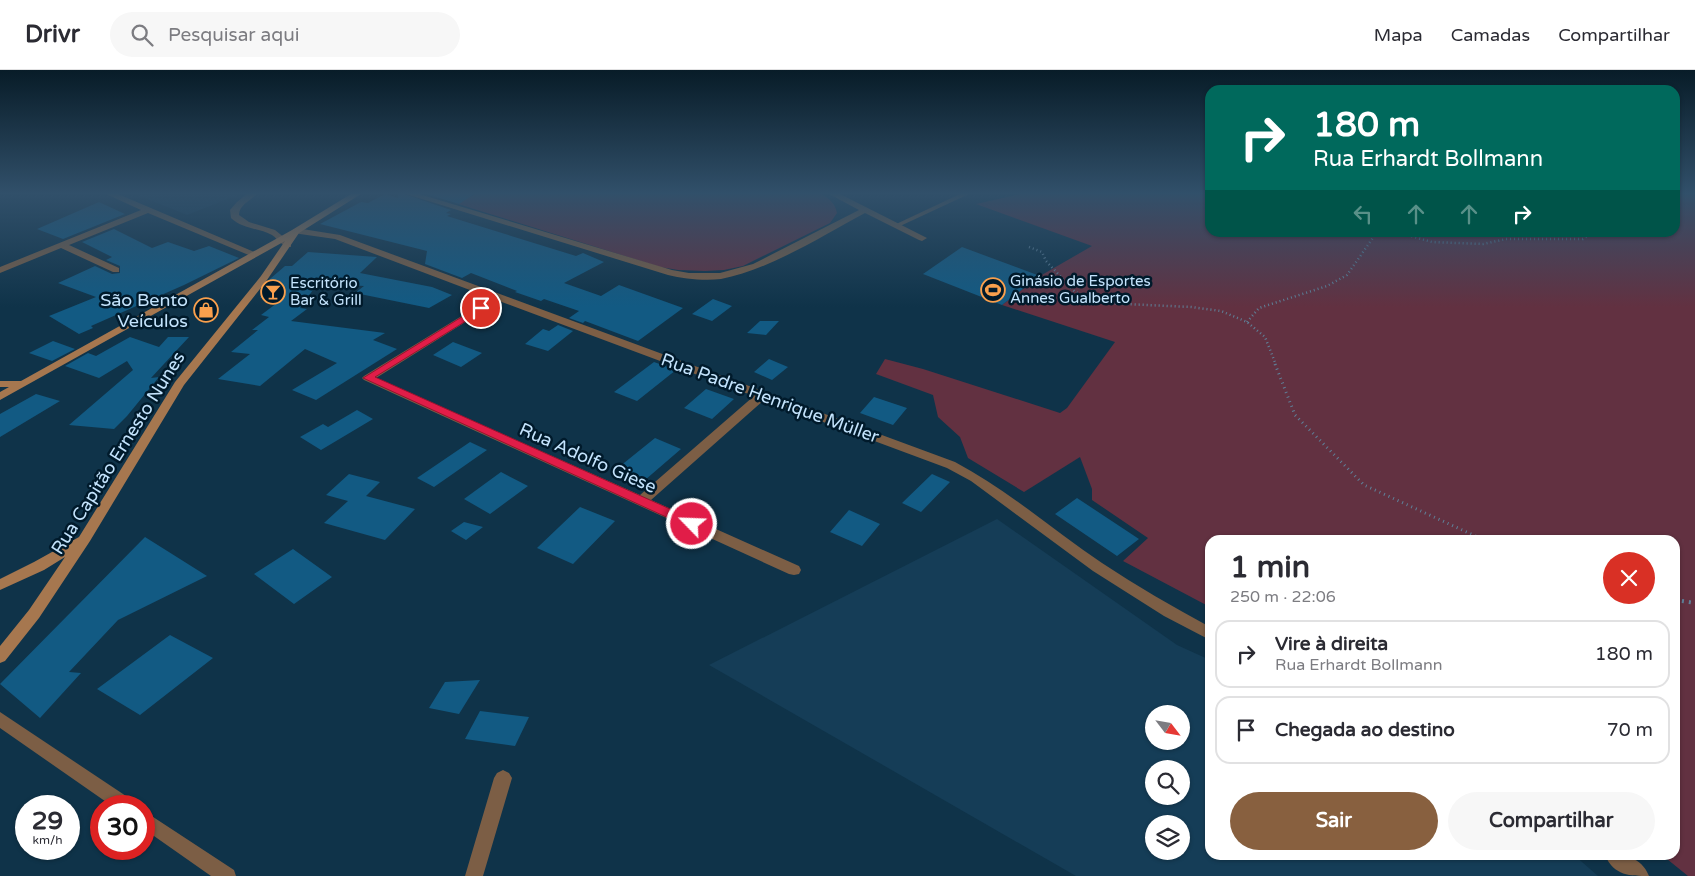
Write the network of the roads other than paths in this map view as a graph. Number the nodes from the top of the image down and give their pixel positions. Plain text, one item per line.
1 (94, 232) edge
2 (200, 232) edge
3 (271, 232) edge
4 (296, 232) edge
5 (315, 232) edge
6 (532, 232) edge
7 (823, 232) edge
8 (908, 232) edge
9 (922, 238) dead end
10 (285, 242) junction
11 (61, 245) junction
12 (254, 254) junction
13 (278, 257) junction
14 (0, 270) edge
15 (116, 270) dead end
16 (497, 298) junction
17 (0, 384) edge
18 (24, 384) junction
19 (762, 395) junction
20 (0, 397) edge
21 (642, 501) junction
22 (85, 538) junction
23 (794, 570) dead end
24 (0, 585) edge
25 (1205, 631) edge
26 (0, 657) edge
27 (0, 719) edge
28 (503, 778) dead end
29 (110, 795) edge
30 (155, 826) edge
31 (1620, 860) edge
32 (227, 876) edge
33 (474, 876) edge
34 (1640, 876) edge

1 - 11 street
2 - 12 street
3 - 10 street
4 - 10 main road, Rua Capitão Ernesto Nunes
5 - 16 street, Rua Padre Henrique Müller
6 - 7 street
8 - 9 street
10 - 12 main road
10 - 13 main road, Rua Capitão Ernesto Nunes
11 - 14 street
11 - 15 street
12 - 13 main road
12 - 18 main road
13 - 22 main road, Rua Capitão Ernesto Nunes
16 - 19 street, Rua Padre Henrique Müller
16 - 21 street, Rua Adolfo Giese
17 - 18 main road
18 - 20 main road
19 - 21 street
19 - 25 street, Rua Padre Henrique Müller
21 - 23 street, Rua Adolfo Giese
22 - 24 main road
22 - 26 main road, Rua Capitão Ernesto Nunes
27 - 29 street
28 - 33 street
30 - 32 street
31 - 34 street

